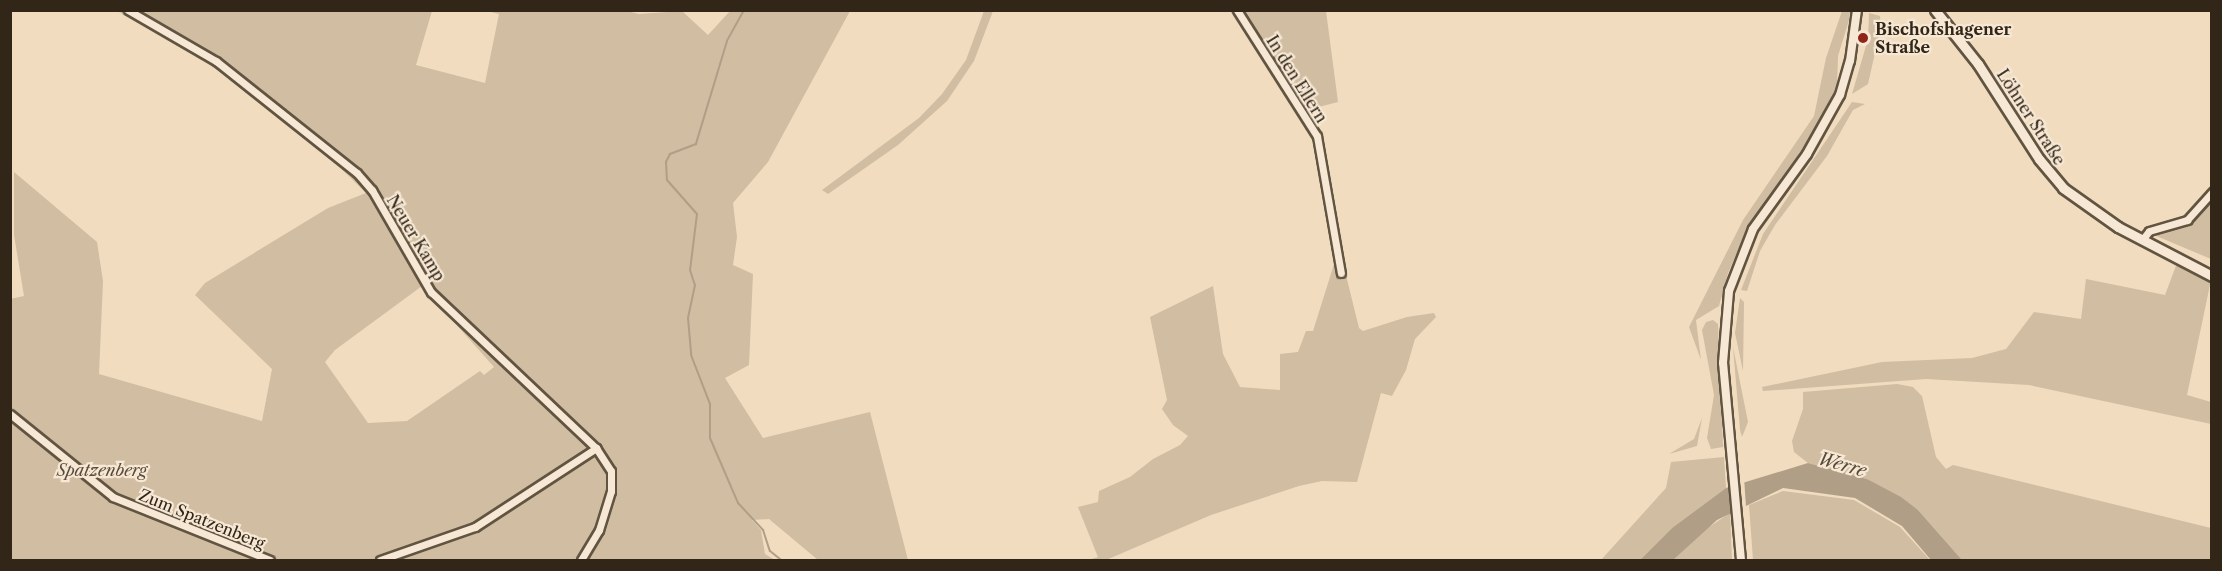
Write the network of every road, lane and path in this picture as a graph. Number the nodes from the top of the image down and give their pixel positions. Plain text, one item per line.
1 (128, 10) edge
2 (1237, 10) edge
3 (1857, 10) edge
4 (1935, 10) edge
5 (2211, 192) edge
6 (2142, 240) junction
7 (1341, 273) dead end
8 (2211, 276) edge
9 (10, 414) edge
10 (596, 448) junction
11 (270, 561) edge
12 (380, 561) edge
13 (581, 561) edge
14 (1741, 561) edge

1 - 10 street, Neuer Kamp
2 - 7 street, In den Ellern
3 - 14 street
4 - 6 main road, Löhner Straße
5 - 6 street
6 - 8 main road, Löhner Straße
9 - 11 street, Zum Spatzenberg
10 - 12 street
10 - 13 street, Neuer Kamp

